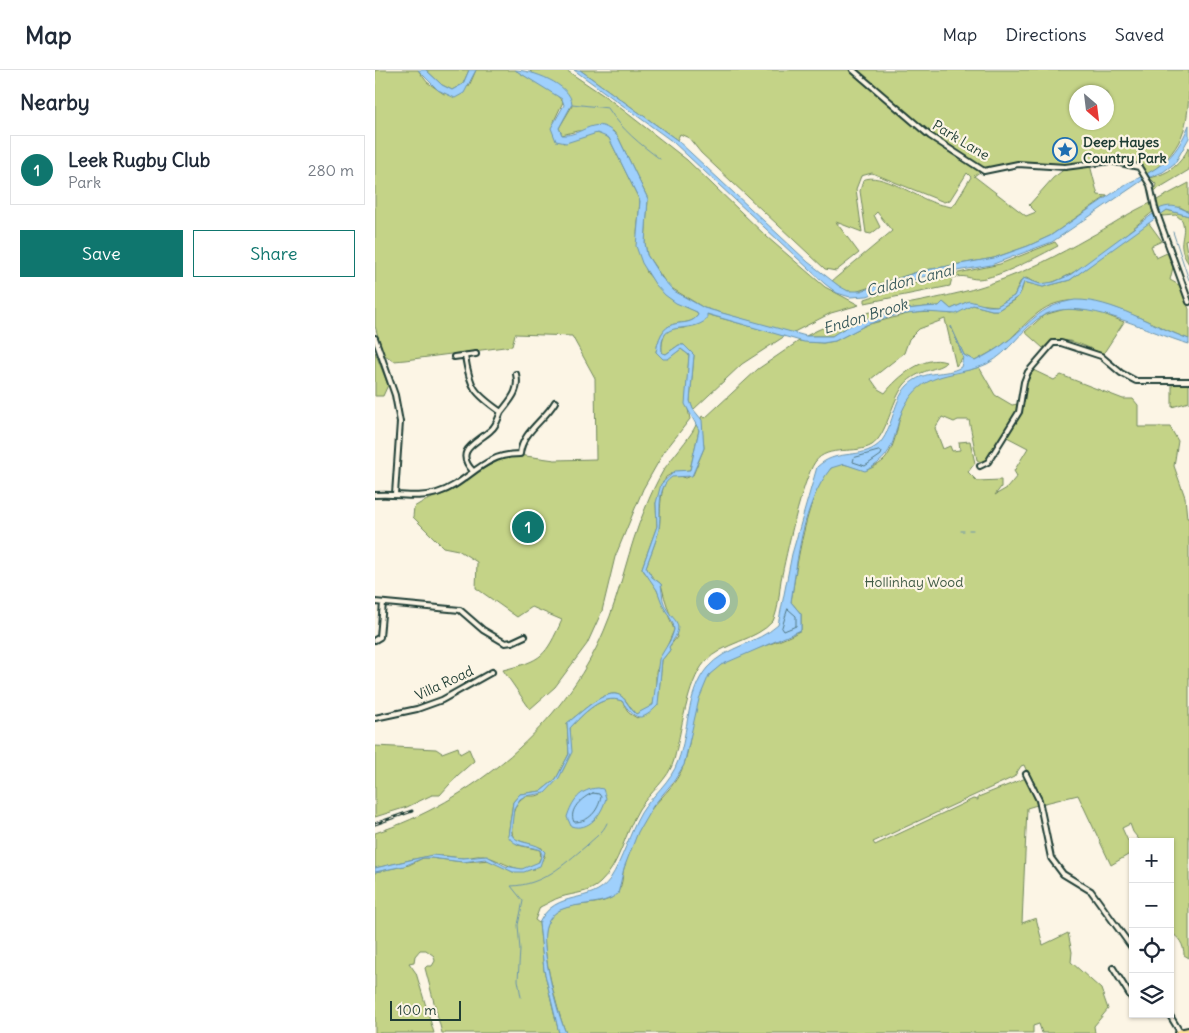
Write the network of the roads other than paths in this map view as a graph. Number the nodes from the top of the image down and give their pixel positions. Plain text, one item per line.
1 (853, 70) edge
2 (1189, 302) edge
3 (375, 338) edge
4 (476, 354) dead end
5 (465, 356) junction
6 (455, 357) dead end
7 (517, 374) dead end
8 (1189, 381) edge
9 (555, 402) dead end
10 (501, 412) junction
11 (980, 466) dead end
12 (473, 471) junction
13 (395, 494) junction
14 (375, 495) edge
15 (375, 602) edge
16 (383, 603) junction
17 (525, 636) dead end
18 (375, 640) edge
19 (492, 672) dead end
20 (375, 718) edge
21 (1026, 774) dead end
22 (1129, 944) edge
23 (1113, 968) dead end
24 (1129, 994) edge
25 (1171, 1018) edge
26 (1189, 1031) edge
27 (1179, 1033) edge

1 - 2 street, Park Lane
3 - 13 street
4 - 5 street
5 - 6 street
5 - 10 street
7 - 10 street
8 - 11 street
9 - 12 street
10 - 12 street
12 - 13 street
13 - 14 street
15 - 16 street
16 - 17 street
16 - 18 street
19 - 20 street, Villa Road
21 - 22 street
23 - 24 street
25 - 27 street
26 - 27 highway

